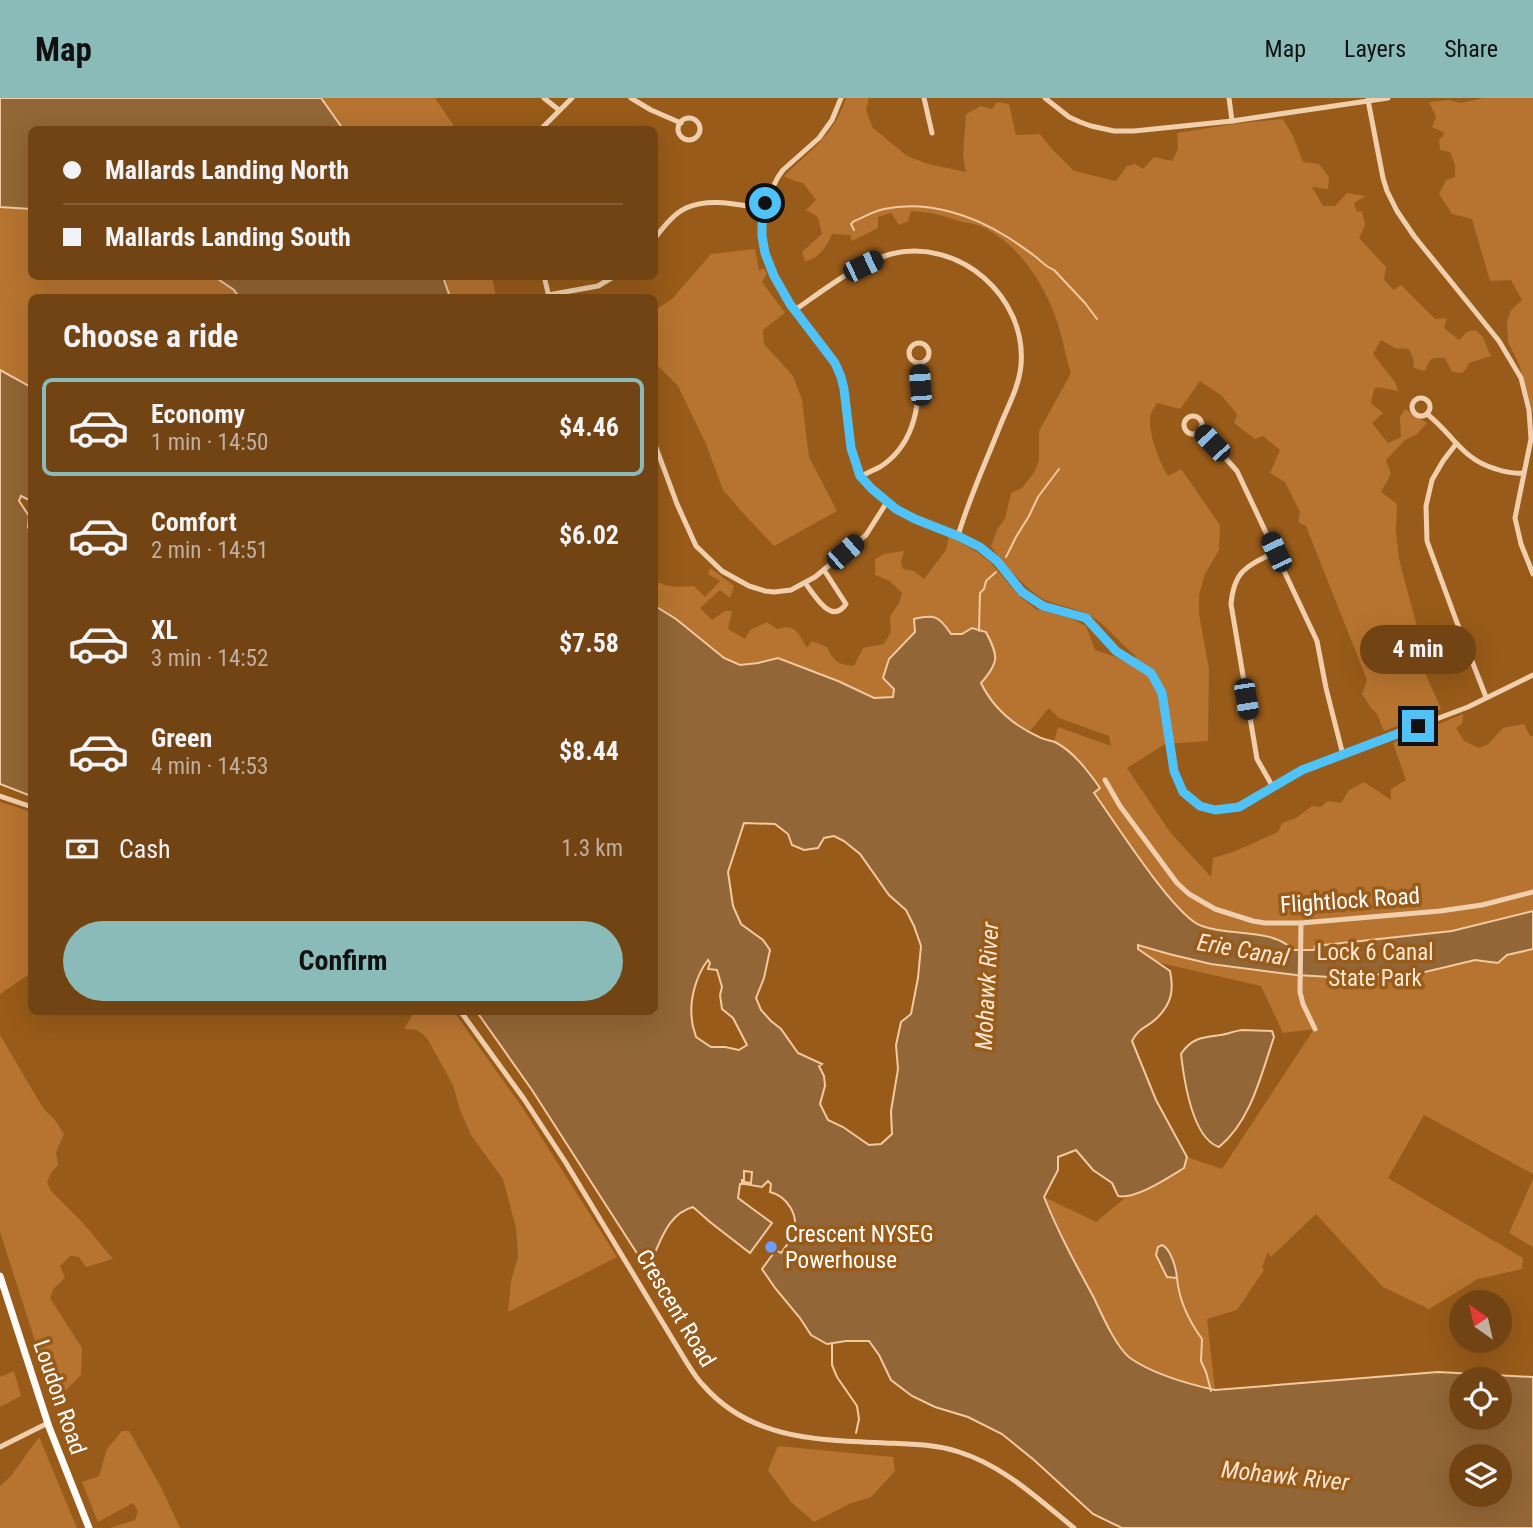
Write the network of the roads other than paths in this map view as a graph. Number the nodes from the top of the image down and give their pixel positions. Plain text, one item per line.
1 (544, 98) edge
2 (572, 98) edge
3 (631, 98) edge
4 (841, 98) edge
5 (924, 98) edge
6 (1045, 98) edge
7 (1228, 98) edge
8 (1388, 98) edge
9 (1368, 100) junction
10 (559, 110) junction
11 (1232, 121) junction
12 (681, 123) junction
13 (544, 126) edge
14 (932, 133) dead end
15 (764, 209) junction
16 (658, 235) edge
17 (608, 280) edge
18 (559, 294) edge
19 (795, 310) junction
20 (918, 363) dead end
21 (1427, 414) dead end
22 (1200, 430) dead end
23 (1456, 443) junction
24 (658, 452) edge
25 (1523, 473) junction
26 (860, 476) junction
27 (887, 502) junction
28 (958, 536) junction
29 (1276, 552) junction
30 (824, 570) junction
31 (1533, 574) edge
32 (805, 583) junction
33 (1533, 675) edge
34 (1486, 696) junction
35 (1343, 755) junction
36 (1105, 780) dead end
37 (1273, 788) junction
38 (0, 796) edge
39 (28, 806) edge
40 (1533, 892) edge
41 (1301, 923) junction
42 (463, 1015) edge
43 (1315, 1029) dead end
44 (0, 1276) edge
45 (48, 1423) junction
46 (0, 1447) edge
47 (89, 1528) edge
48 (1074, 1528) edge

1 - 10 street
2 - 10 street
3 - 12 street
4 - 15 street
5 - 14 street
6 - 11 street
7 - 11 street
8 - 9 street
9 - 11 street
9 - 25 street
10 - 13 street
12 - 12 street
15 - 16 street
15 - 19 street
17 - 18 street
19 - 26 street
19 - 28 street
20 - 26 street
21 - 23 street
22 - 29 street
23 - 25 street
23 - 34 street
24 - 32 street
25 - 31 street
26 - 27 street
27 - 28 street
27 - 30 street
28 - 37 street
29 - 35 street
29 - 37 street
30 - 32 street
30 - 32 street
33 - 34 street
34 - 35 street
35 - 37 street
36 - 41 street, Flightlock Road
38 - 39 street
40 - 41 street, Flightlock Road
41 - 43 street
42 - 48 street, Crescent Road
44 - 45 main road, Loudon Road
45 - 46 street
45 - 47 main road, Loudon Road

